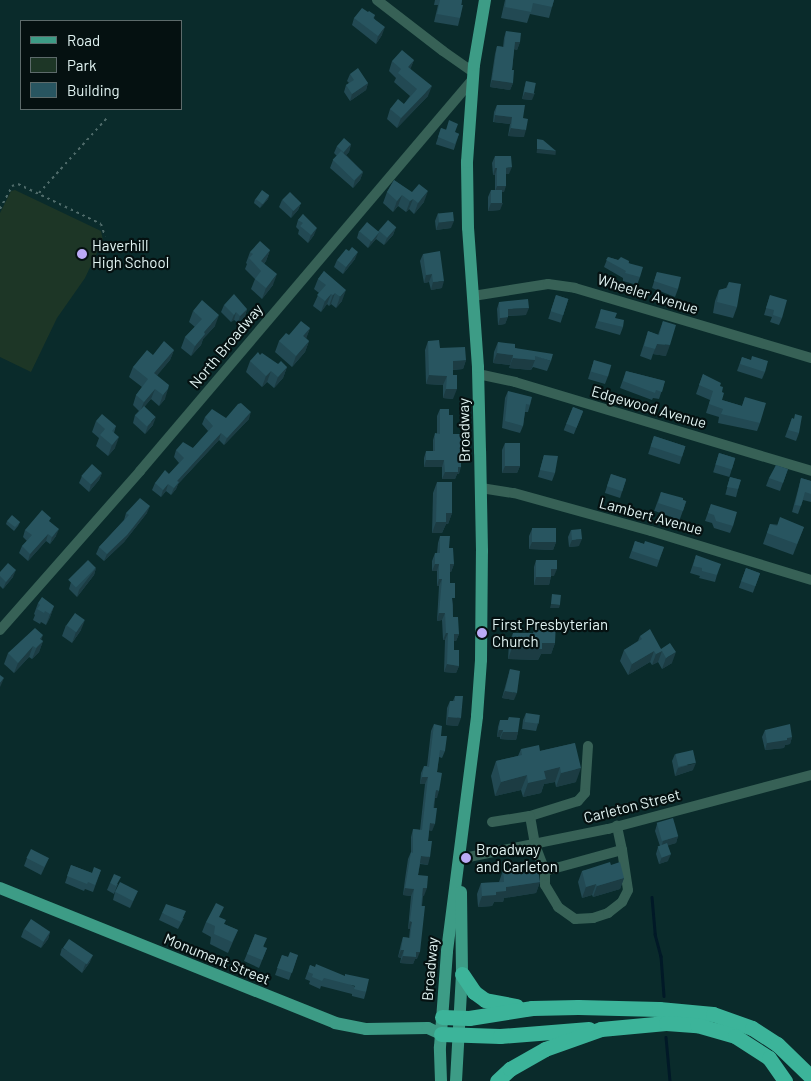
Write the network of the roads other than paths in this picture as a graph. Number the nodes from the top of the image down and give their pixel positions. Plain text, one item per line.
1 (377, 0) edge
2 (484, 0) edge
3 (473, 76) junction
4 (473, 296) junction
5 (811, 358) edge
6 (478, 374) junction
7 (811, 471) edge
8 (481, 488) junction
9 (811, 580) edge
10 (0, 630) edge
11 (588, 746) dead end
12 (811, 775) edge
13 (530, 816) junction
14 (492, 822) dead end
15 (617, 826) junction
16 (535, 845) junction
17 (622, 850) junction
18 (459, 859) junction
19 (545, 871) junction
20 (0, 888) edge
21 (462, 974) junction
22 (532, 1008) junction
23 (442, 1017) junction
24 (459, 1019) junction
25 (601, 1030) junction
26 (435, 1031) junction
27 (458, 1034) junction
28 (811, 1077) edge
29 (441, 1081) edge
30 (456, 1081) edge
31 (497, 1081) edge
32 (785, 1081) edge

1 - 3 street
2 - 3 main road, Broadway
3 - 4 main road, Broadway
3 - 10 street, North Broadway
4 - 5 street, Wheeler Avenue
4 - 6 main road, Broadway
6 - 7 street, Edgewood Avenue
6 - 8 main road, Broadway
8 - 9 street, Lambert Avenue
8 - 18 main road, Broadway
11 - 13 street
12 - 15 street, Carleton Street
13 - 14 street
13 - 16 street
15 - 16 street, Carleton Street
15 - 17 street
16 - 18 street, Carleton Street
16 - 19 street
17 - 19 street
17 - 19 street
18 - 21 main road, Broadway
18 - 23 main road, Broadway
20 - 26 main road, Monument Street
21 - 22 highway
21 - 24 main road, Broadway
22 - 24 highway
22 - 28 highway
23 - 24 highway
23 - 26 main road, Broadway
24 - 27 main road, Broadway
25 - 27 highway
25 - 31 highway
25 - 32 highway
26 - 27 highway
26 - 29 main road, Broadway
27 - 30 main road, Broadway

